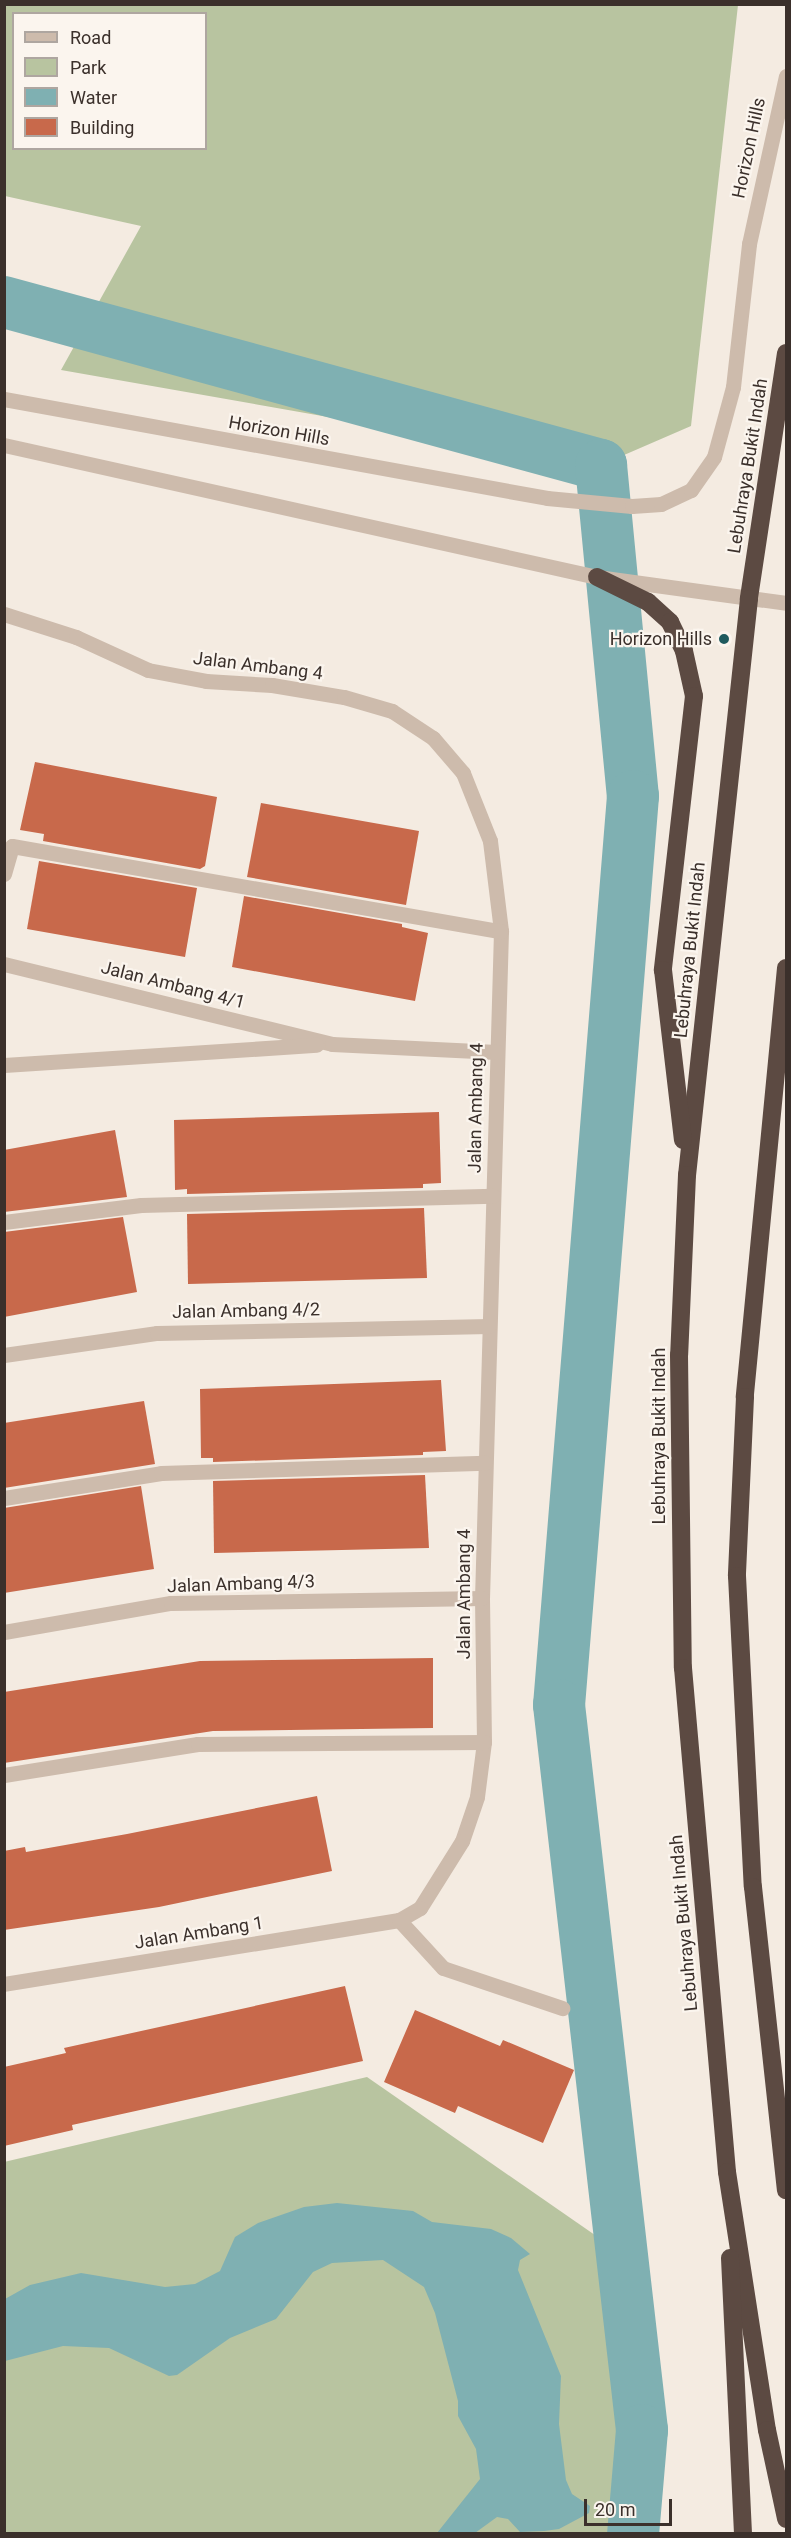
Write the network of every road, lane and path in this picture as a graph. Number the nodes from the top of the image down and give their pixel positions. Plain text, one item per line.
1 (786, 76) edge
2 (786, 353) edge
3 (4, 399) edge
4 (4, 445) edge
5 (597, 577) junction
6 (748, 598) junction
7 (786, 603) edge
8 (4, 614) edge
9 (4, 874) edge
10 (501, 931) junction
11 (4, 964) edge
12 (786, 969) edge
13 (34, 971) junction
14 (4, 975) edge
15 (332, 1044) junction
16 (497, 1052) junction
17 (4, 1065) edge
18 (687, 1175) junction
19 (493, 1196) junction
20 (4, 1222) edge
21 (489, 1326) junction
22 (4, 1355) edge
23 (485, 1463) junction
24 (4, 1498) edge
25 (482, 1598) junction
26 (4, 1632) edge
27 (484, 1742) junction
28 (4, 1774) edge
29 (399, 1920) junction
30 (4, 1984) edge
31 (562, 2008) dead end
32 (772, 2081) junction
33 (786, 2136) edge
34 (727, 2172) junction
35 (786, 2190) edge
36 (786, 2519) edge
37 (743, 2534) edge

1 - 3 street, Horizon Hills
2 - 6 highway, Lebuhraya Bukit Indah
4 - 5 street
5 - 6 street
5 - 18 highway
6 - 7 street
6 - 18 highway, Lebuhraya Bukit Indah
8 - 10 street, Jalan Ambang 4
9 - 10 street
10 - 16 street, Jalan Ambang 4
11 - 13 street
12 - 32 highway
13 - 14 street, Jalan Ambang 4/1
13 - 15 street, Jalan Ambang 4/1
15 - 16 street, Jalan Ambang 4/1
15 - 17 street, Jalan Ambang 4/1
16 - 19 street, Jalan Ambang 4
18 - 34 highway, Lebuhraya Bukit Indah
19 - 20 street
19 - 21 street, Jalan Ambang 4
21 - 22 street, Jalan Ambang 4/2
21 - 23 street, Jalan Ambang 4
23 - 24 street
23 - 25 street, Jalan Ambang 4
25 - 26 street, Jalan Ambang 4/3
25 - 27 street, Jalan Ambang 4
27 - 28 street
27 - 29 street, Jalan Ambang 4
29 - 30 street, Jalan Ambang 1
29 - 31 street
32 - 33 highway
32 - 35 highway
34 - 36 highway, Lebuhraya Bukit Indah
34 - 37 highway

